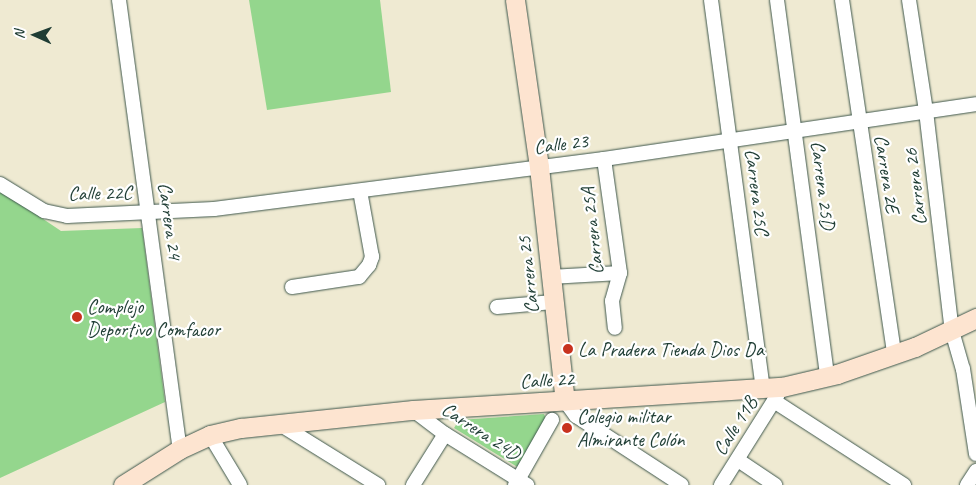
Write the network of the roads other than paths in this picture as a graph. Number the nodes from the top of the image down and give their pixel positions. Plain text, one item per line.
1 (119, 0) edge
2 (515, 0) edge
3 (711, 0) edge
4 (777, 0) edge
5 (842, 0) edge
6 (909, 0) edge
7 (976, 104) edge
8 (926, 111) junction
9 (858, 122) junction
10 (796, 132) junction
11 (730, 141) junction
12 (604, 159) junction
13 (539, 166) junction
14 (0, 184) edge
15 (360, 191) junction
16 (149, 212) junction
17 (620, 274) junction
18 (550, 277) junction
19 (292, 287) dead end
20 (553, 302) junction
21 (497, 307) dead end
22 (976, 318) edge
23 (615, 328) dead end
24 (952, 331) junction
25 (894, 354) junction
26 (963, 369) junction
27 (827, 376) junction
28 (976, 376) edge
29 (773, 392) junction
30 (565, 401) junction
31 (413, 410) junction
32 (552, 420) dead end
33 (278, 423) junction
34 (445, 434) junction
35 (210, 435) junction
36 (180, 449) junction
37 (976, 454) edge
38 (738, 460) junction
39 (976, 472) edge
40 (520, 483) edge
41 (122, 485) edge
42 (240, 485) edge
43 (378, 485) edge
44 (412, 485) edge
45 (682, 485) edge
46 (721, 485) edge
47 (775, 485) edge
48 (904, 485) edge
49 (967, 485) edge

1 - 16 street, Carrera 24
2 - 13 street, Carrera 25
3 - 11 street, Carrera 25C
4 - 10 street, Carrera 25D
5 - 9 street, Carrera 2E
6 - 8 street, Carrera 26
7 - 8 street, Calle 23
8 - 9 street, Calle 23
8 - 24 street, Carrera 26
9 - 10 street, Calle 23
9 - 25 street, Carrera 2E
10 - 11 street, Calle 23
10 - 27 street, Carrera 25D
11 - 12 street, Calle 23
11 - 29 street, Carrera 25C
12 - 13 street, Calle 23
12 - 17 street, Carrera 25A
13 - 15 street, Calle 23
13 - 18 street, Carrera 25
14 - 16 street, Calle 22C
15 - 16 street, Calle 23
15 - 19 street
16 - 36 street, Carrera 24
17 - 18 street
17 - 23 street, Carrera 25A
18 - 20 street, Carrera 25
20 - 21 street
20 - 30 street, Carrera 25
22 - 24 street, Calle 22
24 - 25 street, Calle 22
24 - 26 street, Carrera 26
25 - 27 street, Calle 22
26 - 28 street
26 - 37 street, Carrera 26
27 - 29 street, Calle 22
29 - 30 street, Calle 22
29 - 38 street, Calle 11B
29 - 48 street
30 - 31 street, Calle 22
30 - 45 street
31 - 33 street, Calle 22
31 - 34 street, Carrera 24D
32 - 40 street
33 - 35 street, Calle 22
33 - 43 street
34 - 40 street, Carrera 24D
34 - 44 street
35 - 36 street, Calle 22
35 - 42 street
36 - 41 street, Calle 22
38 - 46 street, Calle 11B
38 - 47 street
39 - 49 street

